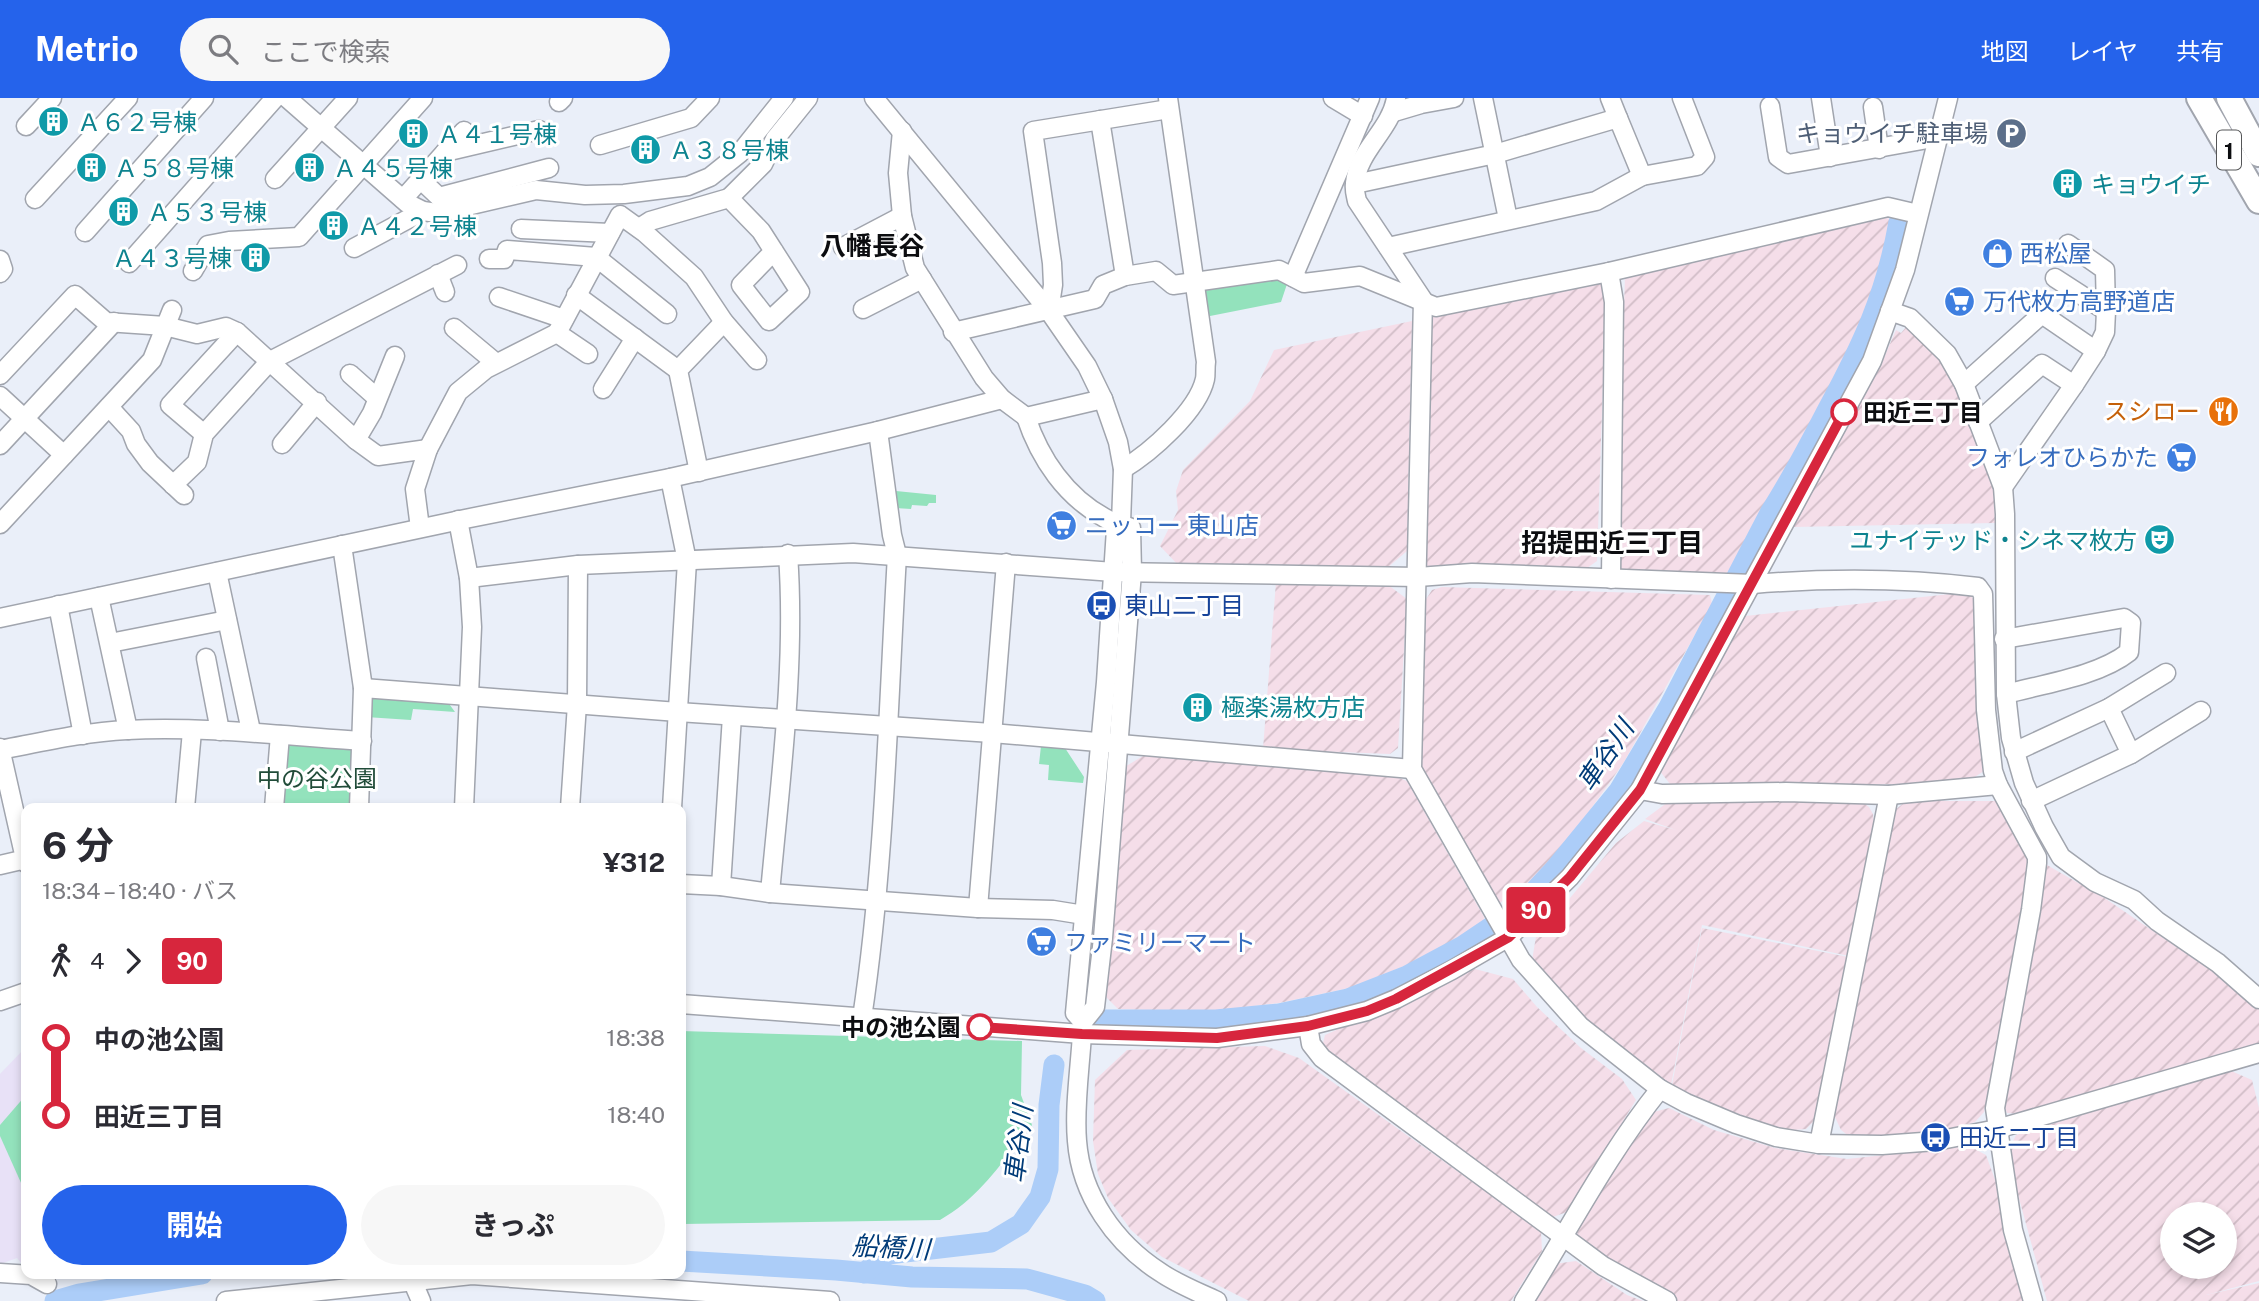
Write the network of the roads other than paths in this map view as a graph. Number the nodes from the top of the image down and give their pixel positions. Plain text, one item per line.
1 (52, 98) edge
2 (128, 98) edge
3 (204, 98) edge
4 (275, 98) edge
5 (287, 98) edge
6 (348, 98) edge
7 (423, 98) edge
8 (710, 98) edge
9 (784, 98) edge
10 (808, 98) edge
11 (874, 98) edge
12 (1332, 98) edge
13 (1370, 98) edge
14 (1454, 98) edge
15 (1483, 98) edge
16 (1610, 98) edge
17 (1682, 98) edge
18 (1821, 98) edge
19 (1948, 98) edge
20 (2199, 98) edge
21 (2229, 98) edge
22 (1169, 104) edge
23 (1395, 105) edge
24 (1770, 106) dead end
25 (1873, 107) dead end
26 (1363, 116) junction
27 (1618, 118) junction
28 (1100, 120) junction
29 (26, 126) dead end
30 (320, 128) junction
31 (539, 130) dead end
32 (464, 131) dead end
33 (902, 131) junction
34 (1939, 136) junction
35 (600, 145) dead end
36 (1879, 149) junction
37 (445, 152) junction
38 (1495, 154) junction
39 (2259, 154) edge
40 (1830, 157) junction
41 (363, 166) junction
42 (549, 168) dead end
43 (1643, 176) junction
44 (275, 179) dead end
45 (420, 180) junction
46 (1354, 184) junction
47 (729, 198) junction
48 (35, 199) dead end
49 (403, 200) junction
50 (2259, 201) edge
51 (423, 211) junction
52 (1918, 214) junction
53 (902, 216) junction
54 (1508, 219) junction
55 (639, 228) junction
56 (521, 229) dead end
57 (85, 232) dead end
58 (610, 233) junction
59 (2068, 244) dead end
60 (843, 247) dead end
61 (1388, 247) junction
62 (354, 248) dead end
63 (774, 251) dead end
64 (596, 257) junction
65 (489, 259) dead end
66 (0, 260) edge
67 (129, 263) dead end
68 (457, 265) dead end
69 (193, 271) dead end
70 (1609, 272) junction
71 (0, 273) edge
72 (438, 274) junction
73 (1125, 276) junction
74 (1293, 277) junction
75 (2055, 278) dead end
76 (922, 279) junction
77 (1195, 284) junction
78 (445, 292) dead end
79 (576, 295) junction
80 (499, 297) dead end
81 (1423, 300) junction
82 (863, 309) dead end
83 (1049, 311) junction
84 (2106, 311) junction
85 (1890, 312) junction
86 (667, 313) dead end
87 (169, 318) junction
88 (723, 322) junction
89 (114, 323) junction
90 (560, 326) junction
91 (454, 328) dead end
92 (237, 332) junction
93 (953, 332) junction
94 (635, 338) junction
95 (2096, 351) junction
96 (588, 354) dead end
97 (394, 356) dead end
98 (757, 360) dead end
99 (270, 361) junction
100 (496, 363) junction
101 (678, 370) junction
102 (0, 374) edge
103 (350, 374) dead end
104 (1964, 384) junction
105 (2074, 385) junction
106 (603, 389) dead end
107 (0, 396) edge
108 (377, 398) junction
109 (1002, 399) junction
110 (1103, 400) junction
111 (317, 402) junction
112 (109, 407) junction
113 (1026, 417) junction
114 (25, 418) junction
115 (1978, 422) junction
116 (878, 431) junction
117 (204, 434) junction
118 (356, 440) junction
119 (282, 444) dead end
120 (0, 445) edge
121 (428, 449) junction
122 (64, 455) junction
123 (1123, 469) junction
124 (699, 471) junction
125 (670, 478) junction
126 (2003, 487) junction
127 (458, 520) junction
128 (1121, 523) junction
129 (0, 524) edge
130 (420, 528) junction
131 (342, 545) junction
132 (788, 554) junction
133 (897, 555) junction
134 (687, 561) junction
135 (1006, 562) junction
136 (578, 565) junction
137 (217, 572) junction
138 (1114, 572) junction
139 (1132, 572) junction
140 (469, 578) junction
141 (1418, 578) junction
142 (1612, 579) junction
143 (1739, 584) junction
144 (99, 597) junction
145 (58, 606) junction
146 (0, 618) edge
147 (227, 620) junction
148 (2004, 639) junction
149 (110, 643) junction
150 (206, 658) dead end
151 (2166, 673) dead end
152 (363, 688) junction
153 (2006, 694) junction
154 (470, 696) junction
155 (577, 704) junction
156 (2109, 708) junction
157 (2201, 711) dead end
158 (678, 712) junction
159 (732, 716) junction
160 (786, 719) junction
161 (889, 726) junction
162 (128, 730) junction
163 (192, 731) junction
164 (220, 731) junction
165 (251, 731) junction
166 (992, 733) junction
167 (83, 735) junction
168 (281, 735) junction
169 (362, 741) junction
170 (1109, 744) junction
171 (0, 749) edge
172 (2014, 752) junction
173 (2131, 754) junction
174 (1412, 769) junction
175 (1998, 785) junction
176 (1640, 790) junction
177 (1889, 795) junction
178 (2031, 801) junction
179 (185, 803) edge
180 (274, 803) edge
181 (359, 803) edge
182 (464, 803) edge
183 (570, 803) edge
184 (672, 803) edge
185 (21, 839) edge
186 (21, 861) edge
187 (0, 865) edge
188 (686, 884) edge
189 (721, 886) junction
190 (770, 892) junction
191 (875, 900) junction
192 (978, 908) junction
193 (1084, 915) junction
194 (1502, 925) junction
195 (21, 994) edge
196 (2259, 999) edge
197 (0, 1000) edge
198 (686, 1004) edge
199 (862, 1018) junction
200 (1308, 1026) junction
201 (1082, 1028) junction
202 (2259, 1055) edge
203 (1660, 1089) junction
204 (1997, 1129) junction
205 (1819, 1144) junction
206 (1564, 1238) junction
207 (0, 1273) edge
208 (21, 1274) edge
209 (38, 1279) edge
210 (424, 1279) edge
211 (526, 1279) edge
212 (412, 1280) junction
213 (47, 1284) dead end
214 (226, 1301) edge
215 (421, 1301) edge
216 (830, 1301) edge
217 (1217, 1301) edge
218 (1524, 1301) edge
219 (1667, 1301) edge
220 (2033, 1301) edge

1 - 29 street
2 - 48 street
3 - 57 street
4 - 67 street
5 - 30 street
6 - 30 street
7 - 41 street
8 - 35 street
9 - 51 street
10 - 47 street
11 - 33 street
12 - 26 street
13 - 26 street
14 - 23 street
15 - 38 street
16 - 27 street
17 - 43 street
18 - 40 street
19 - 34 street
20 - 50 highway, 1
21 - 39 highway, 1
22 - 28 street
22 - 77 street
23 - 46 street
24 - 40 street
25 - 36 street
26 - 74 street
27 - 38 street
27 - 43 street
28 - 73 street
28 - 83 street
30 - 41 street
30 - 44 street
31 - 37 street
32 - 37 street
33 - 53 street
33 - 83 street
34 - 36 street
34 - 52 street
36 - 40 street
37 - 45 street
38 - 46 street
38 - 54 street
41 - 49 street
41 - 69 street
42 - 45 street
43 - 54 street
45 - 49 street
46 - 61 street
47 - 55 street
47 - 63 street
49 - 51 street
51 - 62 street
52 - 70 street
52 - 85 street
53 - 60 street
53 - 76 street
54 - 61 street
55 - 58 street
55 - 88 street
56 - 58 street
58 - 64 street
59 - 84 street
61 - 81 street
64 - 65 street
64 - 79 street
64 - 86 street
66 - 71 street
68 - 72 street
70 - 81 street
70 - 142 street
72 - 78 street
72 - 99 street
73 - 77 street
73 - 83 street
74 - 77 street
74 - 81 street
75 - 84 street
76 - 82 street
76 - 93 street
77 - 123 street
79 - 90 street
79 - 94 street
80 - 90 street
81 - 141 street
83 - 93 street
83 - 110 street
84 - 95 street
85 - 104 street
85 - 143 street
87 - 89 street
87 - 92 street
87 - 112 street
88 - 98 street
88 - 101 street
89 - 102 street
89 - 114 street
90 - 96 street
90 - 100 street
91 - 100 street
92 - 99 street
92 - 117 street
93 - 109 street
94 - 101 street
94 - 106 street
95 - 104 street
95 - 105 street
97 - 108 street
99 - 111 street
99 - 117 street
100 - 121 street
101 - 124 street
103 - 108 street
104 - 115 street
105 - 115 street
105 - 126 street
107 - 114 street
108 - 118 street
109 - 113 street
109 - 116 street
110 - 113 street
110 - 123 street
111 - 118 street
111 - 119 street
112 - 117 street
112 - 122 street
113 - 128 street
114 - 120 street
114 - 122 street
115 - 126 street
116 - 124 street
116 - 133 street
118 - 121 street
121 - 130 street
122 - 129 street
123 - 128 street
124 - 125 street
125 - 127 street
125 - 134 street
126 - 148 street
127 - 130 street
127 - 140 street
128 - 138 street
128 - 139 street
130 - 131 street
131 - 137 street
131 - 152 street
132 - 133 street
132 - 134 street
132 - 160 street
133 - 135 street
133 - 161 street
134 - 136 street
134 - 158 street
135 - 138 street
135 - 166 street
136 - 140 street
136 - 155 street
137 - 144 street
137 - 147 street
138 - 139 street
138 - 170 street
139 - 141 street
139 - 170 street
140 - 154 street
141 - 142 street
141 - 174 street
142 - 143 street
143 - 175 street
143 - 176 street
144 - 145 street
144 - 149 street
145 - 146 street
145 - 167 street
147 - 149 street
147 - 165 street
148 - 153 street
148 - 153 street
149 - 162 street
150 - 164 street
151 - 156 street
152 - 154 street
152 - 169 street
153 - 172 street
154 - 155 street
154 - 182 street
155 - 158 street
155 - 183 street
156 - 172 street
156 - 173 street
157 - 173 street
158 - 159 street
158 - 184 street
159 - 160 street
159 - 189 street
160 - 161 street
160 - 190 street
161 - 166 street
161 - 191 street
162 - 163 street
162 - 167 street
163 - 164 street
163 - 179 street
164 - 165 street
165 - 168 street
166 - 170 street
166 - 192 street
167 - 171 street
168 - 169 street
168 - 180 street
169 - 181 street
170 - 174 street
170 - 193 street
170 - 201 street
171 - 185 street
172 - 178 street
173 - 178 street
174 - 194 street
175 - 177 street
175 - 204 street
176 - 177 street
176 - 194 street
177 - 205 street
178 - 196 street
186 - 187 street
188 - 189 street
189 - 190 street
190 - 191 street
191 - 192 street
191 - 199 street
192 - 193 street
193 - 201 street
194 - 200 street
194 - 203 street
195 - 197 street
198 - 199 street
199 - 201 street
200 - 201 street
200 - 206 street
201 - 217 street
202 - 204 street
203 - 205 street
203 - 206 street
204 - 205 street
204 - 220 street
206 - 218 street
206 - 219 street
207 - 208 street
209 - 213 street
210 - 212 street
211 - 216 street
212 - 214 street
212 - 215 street

